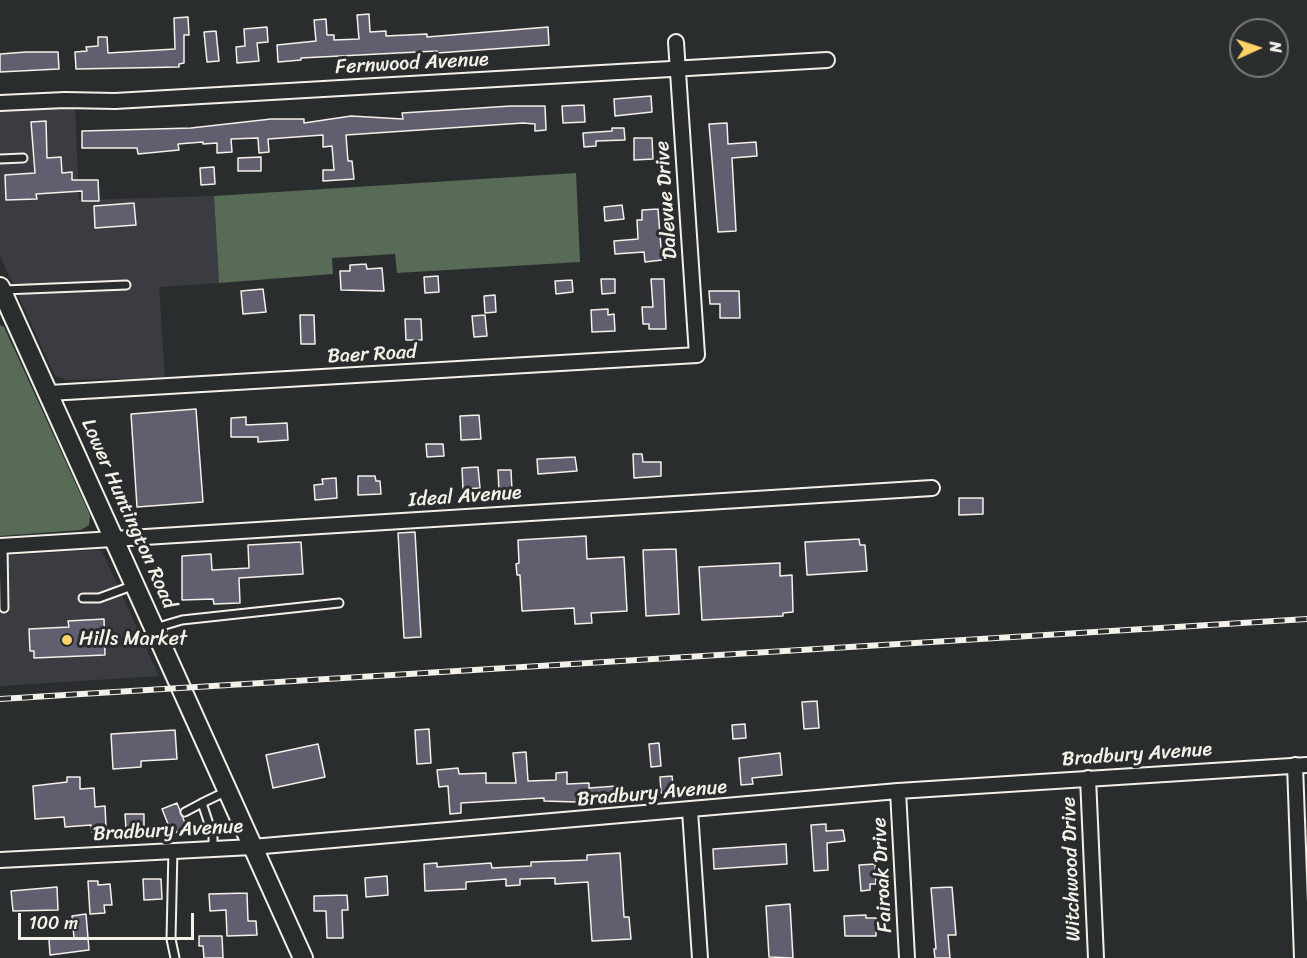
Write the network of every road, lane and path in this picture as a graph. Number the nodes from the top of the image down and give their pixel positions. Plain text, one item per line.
1 (676, 42) dead end
2 (827, 60) dead end
3 (678, 68) junction
4 (0, 104) edge
5 (23, 158) dead end
6 (0, 159) edge
7 (126, 285) dead end
8 (1, 289) edge
9 (5, 310) edge
10 (697, 355) joint
11 (49, 393) junction
12 (932, 488) dead end
13 (112, 539) junction
14 (1, 546) edge
15 (135, 585) junction
16 (83, 598) dead end
17 (339, 603) dead end
18 (4, 608) dead end
19 (155, 628) junction
20 (1301, 765) edge
21 (1088, 778) junction
22 (228, 791) junction
23 (898, 791) junction
24 (202, 803) junction
25 (690, 811) junction
26 (184, 812) dead end
27 (252, 847) junction
28 (213, 848) junction
29 (173, 849) junction
30 (0, 860) edge
31 (175, 958) edge
32 (303, 958) edge
33 (699, 958) edge
34 (907, 958) edge
35 (1096, 958) edge
36 (1302, 958) edge

1 - 3 street, Dalevue Drive
2 - 3 street, Fernwood Avenue
3 - 4 street, Fernwood Avenue
3 - 10 street, Dalevue Drive
5 - 6 lane
7 - 8 lane
8 - 9 main road, Lower Huntington Road
9 - 11 main road, Lower Huntington Road
10 - 11 street, Baer Road
11 - 13 main road, Lower Huntington Road
12 - 13 street, Ideal Avenue
13 - 14 street, Ideal Avenue
13 - 15 main road, Lower Huntington Road
14 - 18 lane
15 - 16 lane
15 - 19 main road, Lower Huntington Road
17 - 19 lane
19 - 22 main road, Lower Huntington Road
20 - 21 street, Bradbury Avenue
20 - 36 street
21 - 23 street, Bradbury Avenue
21 - 35 street, Witchwood Drive
22 - 24 lane
22 - 27 main road, Lower Huntington Road
23 - 25 street, Bradbury Avenue
23 - 34 street, Fairoak Drive
24 - 26 lane
24 - 28 lane
25 - 27 street, Bradbury Avenue
25 - 33 street
27 - 28 street, Bradbury Avenue
27 - 32 main road, Lower Huntington Road
28 - 29 street, Bradbury Avenue
29 - 30 street, Bradbury Avenue
29 - 31 lane

